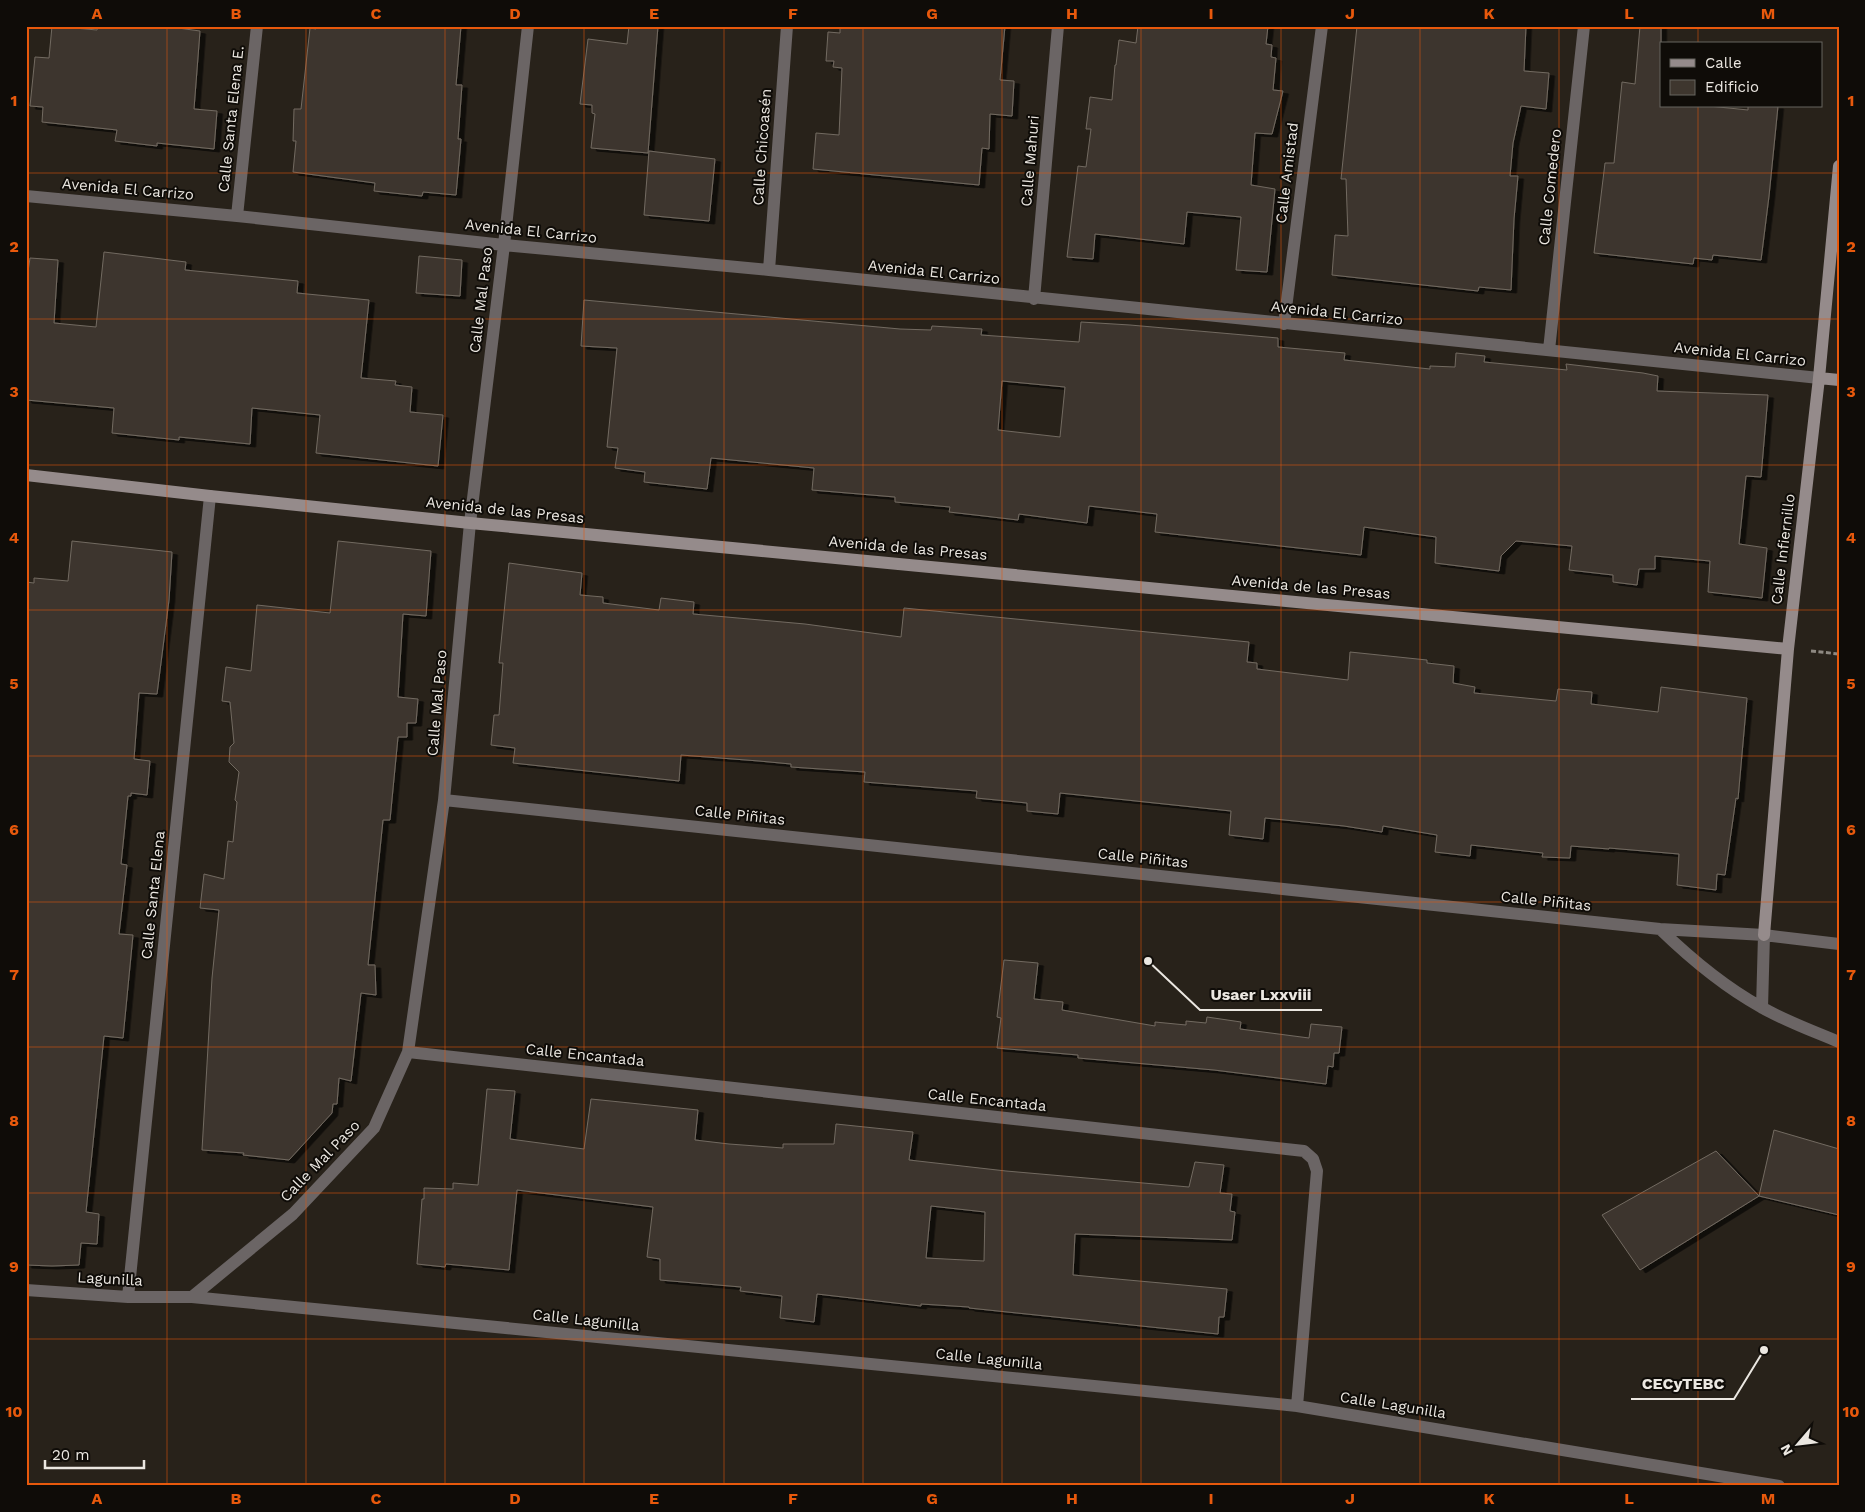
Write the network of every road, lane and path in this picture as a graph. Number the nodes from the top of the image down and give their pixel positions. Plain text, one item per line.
1 (257, 26) edge
2 (528, 26) edge
3 (787, 26) edge
4 (1058, 26) edge
5 (1322, 26) edge
6 (1584, 26) edge
7 (1839, 166) edge
8 (26, 196) edge
9 (237, 216) junction
10 (504, 245) junction
11 (769, 270) junction
12 (1034, 299) junction
13 (1284, 324) junction
14 (1549, 350) junction
15 (1819, 378) junction
16 (1839, 380) edge
17 (26, 475) edge
18 (210, 496) junction
19 (470, 523) junction
20 (1788, 649) junction
21 (444, 800) junction
22 (1660, 929) junction
23 (1764, 935) junction
24 (1839, 944) edge
25 (1762, 1008) junction
26 (1839, 1042) edge
27 (408, 1052) junction
28 (26, 1290) edge
29 (128, 1297) junction
30 (192, 1297) junction
31 (1297, 1406) junction
32 (1780, 1486) edge

1 - 9 street, Calle Santa Elena E.
2 - 10 street, Calle Mal Paso
3 - 11 street, Calle Chicoasén
4 - 12 street, Calle Mahuri
5 - 13 street, Calle Amistad
6 - 14 street, Calle Comedero
7 - 15 street, Calle Infiernillo
8 - 9 street, Avenida El Carrizo
9 - 10 street, Avenida El Carrizo
10 - 11 street, Avenida El Carrizo
10 - 19 street, Calle Mal Paso
11 - 12 street, Avenida El Carrizo
12 - 13 street, Avenida El Carrizo
13 - 14 street, Avenida El Carrizo
14 - 15 street, Avenida El Carrizo
15 - 16 street, Avenida El Carrizo
15 - 20 street, Calle Infiernillo
17 - 18 street, Avenida de las Presas
18 - 19 street, Avenida de las Presas
18 - 29 street, Calle Santa Elena
19 - 20 street, Avenida de las Presas
19 - 21 street, Calle Mal Paso
20 - 23 street, Calle Infiernillo
21 - 22 street, Calle Piñitas
21 - 27 street, Calle Mal Paso
22 - 23 street, Calle Piñitas
22 - 25 street
23 - 24 street, Calle Piñitas
23 - 25 street
25 - 26 street
27 - 30 street, Calle Mal Paso
27 - 31 street, Calle Encantada
28 - 29 street, Lagunilla
29 - 30 street, Lagunilla
30 - 31 street, Calle Lagunilla
31 - 32 street, Calle Lagunilla

